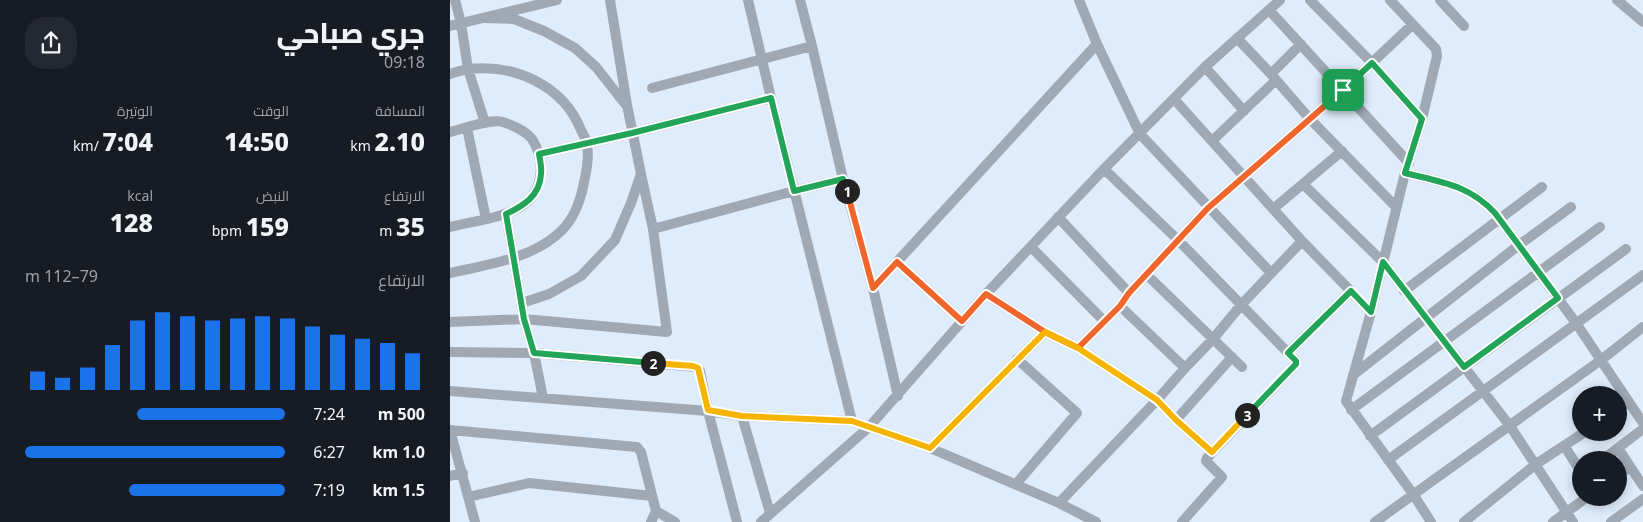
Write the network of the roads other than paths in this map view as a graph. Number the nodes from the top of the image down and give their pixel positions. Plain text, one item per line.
1 (455, 0) edge
2 (508, 0) edge
3 (557, 0) edge
4 (748, 0) edge
5 (800, 0) edge
6 (1079, 0) edge
7 (1280, 0) edge
8 (1310, 0) edge
9 (1390, 0) edge
10 (1440, 0) edge
11 (1617, 0) edge
12 (612, 1) edge
13 (1269, 10) junction
14 (510, 11) junction
15 (484, 18) junction
16 (1643, 22) edge
17 (461, 23) junction
18 (1412, 24) junction
19 (450, 26) edge
20 (1464, 26) dead end
21 (1237, 38) junction
22 (1097, 44) junction
23 (1301, 44) junction
24 (812, 46) junction
25 (762, 59) junction
26 (1372, 63) junction
27 (1205, 67) junction
28 (468, 69) junction
29 (450, 74) edge
30 (1274, 77) junction
31 (652, 88) dead end
32 (1343, 90) junction
33 (771, 98) junction
34 (1174, 99) junction
35 (627, 105) junction
36 (1244, 110) junction
37 (1309, 118) junction
38 (1422, 119) junction
39 (486, 123) junction
40 (467, 128) junction
41 (450, 132) edge
42 (632, 133) junction
43 (1140, 134) junction
44 (1213, 140) junction
45 (587, 144) junction
46 (1342, 151) junction
47 (539, 154) junction
48 (1407, 168) junction
49 (1104, 169) junction
50 (641, 174) junction
51 (1244, 175) junction
52 (843, 179) junction
53 (1303, 184) junction
54 (1542, 187) dead end
55 (794, 191) junction
56 (1396, 207) junction
57 (1571, 207) dead end
58 (1208, 208) junction
59 (1274, 209) junction
60 (506, 214) junction
61 (1058, 218) junction
62 (486, 219) junction
63 (1499, 219) junction
64 (450, 226) edge
65 (1600, 227) dead end
66 (653, 229) junction
67 (1178, 240) junction
68 (1302, 241) junction
69 (1519, 245) junction
70 (1031, 247) junction
71 (1626, 249) dead end
72 (514, 259) junction
73 (897, 262) junction
74 (1383, 262) junction
75 (1539, 272) junction
76 (450, 273) edge
77 (1271, 273) junction
78 (1147, 275) junction
79 (1643, 275) edge
80 (873, 288) junction
81 (1404, 290) junction
82 (1351, 291) junction
83 (1129, 293) junction
84 (986, 294) junction
85 (1558, 298) junction
86 (522, 303) junction
87 (1241, 305) junction
88 (1120, 306) junction
89 (1371, 312) junction
90 (1425, 318) junction
91 (524, 319) junction
92 (962, 321) junction
93 (1104, 321) junction
94 (450, 322) edge
95 (1576, 323) junction
96 (1643, 327) edge
97 (1045, 332) junction
98 (1213, 339) junction
99 (1444, 342) junction
100 (1078, 348) junction
101 (450, 352) edge
102 (534, 353) junction
103 (1288, 353) junction
104 (1232, 357) junction
105 (1017, 359) junction
106 (1600, 360) junction
107 (1242, 367) dead end
108 (1464, 367) junction
109 (1184, 368) junction
110 (1353, 375) junction
111 (1613, 386) edge
112 (450, 391) edge
113 (1483, 391) junction
114 (898, 396) junction
115 (544, 398) junction
116 (1157, 400) junction
117 (1627, 409) edge
118 (708, 410) junction
119 (1351, 410) junction
120 (742, 416) junction
121 (1176, 420) junction
122 (852, 421) junction
123 (1643, 423) edge
124 (1510, 426) junction
125 (869, 427) junction
126 (1643, 429) edge
127 (450, 430) edge
128 (1370, 436) junction
129 (1573, 441) edge
130 (1565, 447) junction
131 (930, 448) junction
132 (1618, 448) junction
133 (1614, 451) edge
134 (1212, 452) junction
135 (1572, 458) edge
136 (1388, 460) junction
137 (1536, 464) junction
138 (1630, 467) junction
139 (1627, 469) edge
140 (463, 473) junction
141 (450, 476) edge
142 (1016, 484) junction
143 (1643, 486) edge
144 (1413, 494) junction
145 (652, 496) junction
146 (468, 497) junction
147 (1643, 499) edge
148 (1059, 503) junction
149 (1575, 506) edge
150 (656, 511) junction
151 (770, 513) junction
152 (1566, 513) junction
153 (475, 522) edge
154 (651, 522) edge
155 (675, 522) edge
156 (737, 522) edge
157 (760, 522) edge
158 (1096, 522) edge
159 (1182, 522) edge
160 (1375, 522) edge
161 (1431, 522) edge
162 (1464, 522) edge
163 (1553, 522) edge
164 (1573, 522) edge
165 (1610, 522) edge

1 - 17 street
2 - 14 street
3 - 14 street
4 - 25 street
5 - 24 street
6 - 22 street
7 - 13 street
8 - 26 street
9 - 18 street
10 - 20 street
11 - 16 street
12 - 35 street
13 - 21 street
13 - 23 street
14 - 15 street
15 - 17 street
15 - 35 street
17 - 19 street
17 - 28 street
18 - 26 street
18 - 38 street
21 - 27 street
21 - 30 street
22 - 43 street
22 - 73 street
23 - 30 street
23 - 32 street
24 - 25 street
24 - 52 street
25 - 31 street
25 - 33 street
26 - 32 street
26 - 38 street
27 - 34 street
27 - 36 street
28 - 29 street
28 - 39 street
28 - 45 street
30 - 36 street
30 - 37 street
32 - 37 street
32 - 48 street
33 - 42 street
33 - 55 street
34 - 43 street
34 - 44 street
35 - 42 street
36 - 44 street
37 - 46 street
37 - 51 street
38 - 48 street
39 - 40 street
39 - 47 street
40 - 41 street
40 - 62 street
42 - 45 street
42 - 50 street
43 - 49 street
43 - 58 street
44 - 51 street
45 - 47 street
45 - 72 street
46 - 53 street
46 - 56 street
47 - 60 street
48 - 56 street
48 - 63 street
49 - 61 street
49 - 67 street
50 - 66 street
50 - 86 street
51 - 58 street
51 - 59 street
52 - 55 street
52 - 80 street
53 - 59 street
53 - 74 street
54 - 63 street
55 - 66 street
55 - 122 street
56 - 74 street
57 - 69 street
58 - 67 street
58 - 77 street
59 - 68 street
60 - 62 street
60 - 72 street
61 - 70 street
61 - 83 street
62 - 64 street
63 - 69 street
63 - 81 street
65 - 75 street
66 - 91 street
67 - 78 street
67 - 87 street
68 - 77 street
68 - 82 street
69 - 75 street
69 - 90 street
70 - 84 street
70 - 93 street
71 - 85 street
72 - 76 street
72 - 86 street
73 - 80 street
73 - 92 street
74 - 81 street
74 - 89 street
75 - 85 street
75 - 99 street
77 - 87 street
78 - 83 street
78 - 98 street
79 - 95 street
80 - 114 street
81 - 90 street
82 - 89 street
82 - 103 street
83 - 88 street
84 - 92 street
84 - 97 street
85 - 95 street
85 - 108 street
86 - 91 street
87 - 98 street
87 - 103 street
88 - 93 street
88 - 109 street
89 - 110 street
90 - 99 street
90 - 110 street
91 - 94 street
91 - 102 street
92 - 114 street
93 - 100 street
95 - 106 street
95 - 113 street
96 - 106 street
97 - 100 street
97 - 105 street
98 - 104 street
98 - 109 street
99 - 108 street
99 - 119 street
100 - 116 street
101 - 102 street
102 - 115 street
102 - 118 street
103 - 134 street
104 - 107 street
104 - 121 street
105 - 131 street
105 - 142 street
106 - 111 street
106 - 124 street
108 - 113 street
108 - 128 street
109 - 116 street
110 - 119 street
112 - 115 street
113 - 124 street
113 - 136 street
114 - 125 street
115 - 118 street
116 - 121 street
116 - 148 street
117 - 123 street
118 - 120 street
118 - 156 street
119 - 128 street
120 - 122 street
120 - 151 street
121 - 134 street
122 - 125 street
124 - 137 street
124 - 144 street
125 - 131 street
125 - 151 street
126 - 132 street
127 - 140 street
127 - 145 street
128 - 136 street
129 - 130 street
130 - 135 street
130 - 137 street
131 - 142 street
132 - 133 street
132 - 138 street
134 - 159 street
136 - 144 street
137 - 152 street
137 - 162 street
138 - 139 street
138 - 143 street
140 - 141 street
140 - 146 street
142 - 148 street
144 - 160 street
144 - 161 street
145 - 146 street
145 - 150 street
146 - 153 street
147 - 165 street
148 - 158 street
149 - 152 street
150 - 154 street
150 - 155 street
151 - 157 street
152 - 163 street
152 - 164 street

